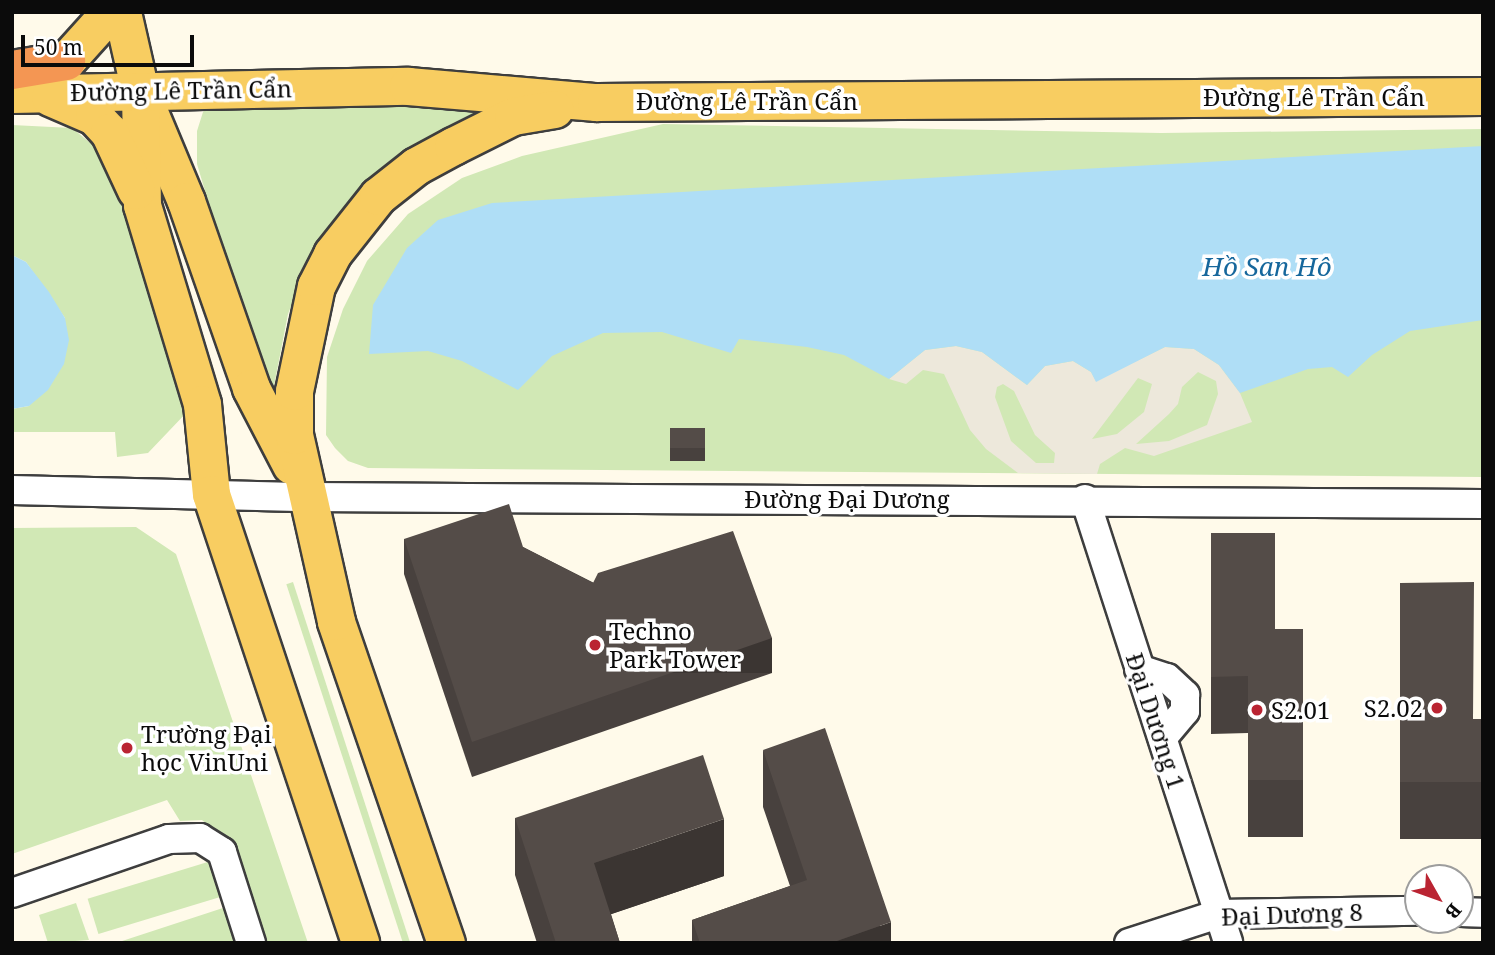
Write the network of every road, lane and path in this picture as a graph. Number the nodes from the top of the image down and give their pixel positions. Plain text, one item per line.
1 (110, 12) edge
2 (122, 12) edge
3 (66, 61) joint
4 (18, 85) edge
5 (140, 90) junction
6 (1483, 96) edge
7 (596, 102) junction
8 (142, 205) junction
9 (12, 490) edge
10 (211, 494) junction
11 (308, 497) junction
12 (1084, 499) junction
13 (1483, 504) edge
14 (12, 893) edge
15 (1404, 911) edge
16 (1218, 914) junction
17 (251, 943) edge
18 (360, 943) edge
19 (446, 943) edge
20 (1129, 943) edge
21 (1228, 943) edge

1 - 3 main road
2 - 5 main road
3 - 4 highway
4 - 5 main road, Đường Lê Trần Cẩn
4 - 8 main road
5 - 7 main road, Đường Lê Trần Cẩn
5 - 8 main road
5 - 11 main road
6 - 7 main road, Đường Lê Trần Cẩn
7 - 11 main road
8 - 10 main road
9 - 10 street, Đường Đại Dương
10 - 11 street, Đường Đại Dương
10 - 18 main road
11 - 12 street, Đường Đại Dương
11 - 19 main road
12 - 13 street, Đường Đại Dương
12 - 16 street, Đại Dương 1
14 - 17 street
15 - 16 street, Đại Dương 8
16 - 20 street, Đại Dương 8
16 - 21 street, Đại Dương 1

